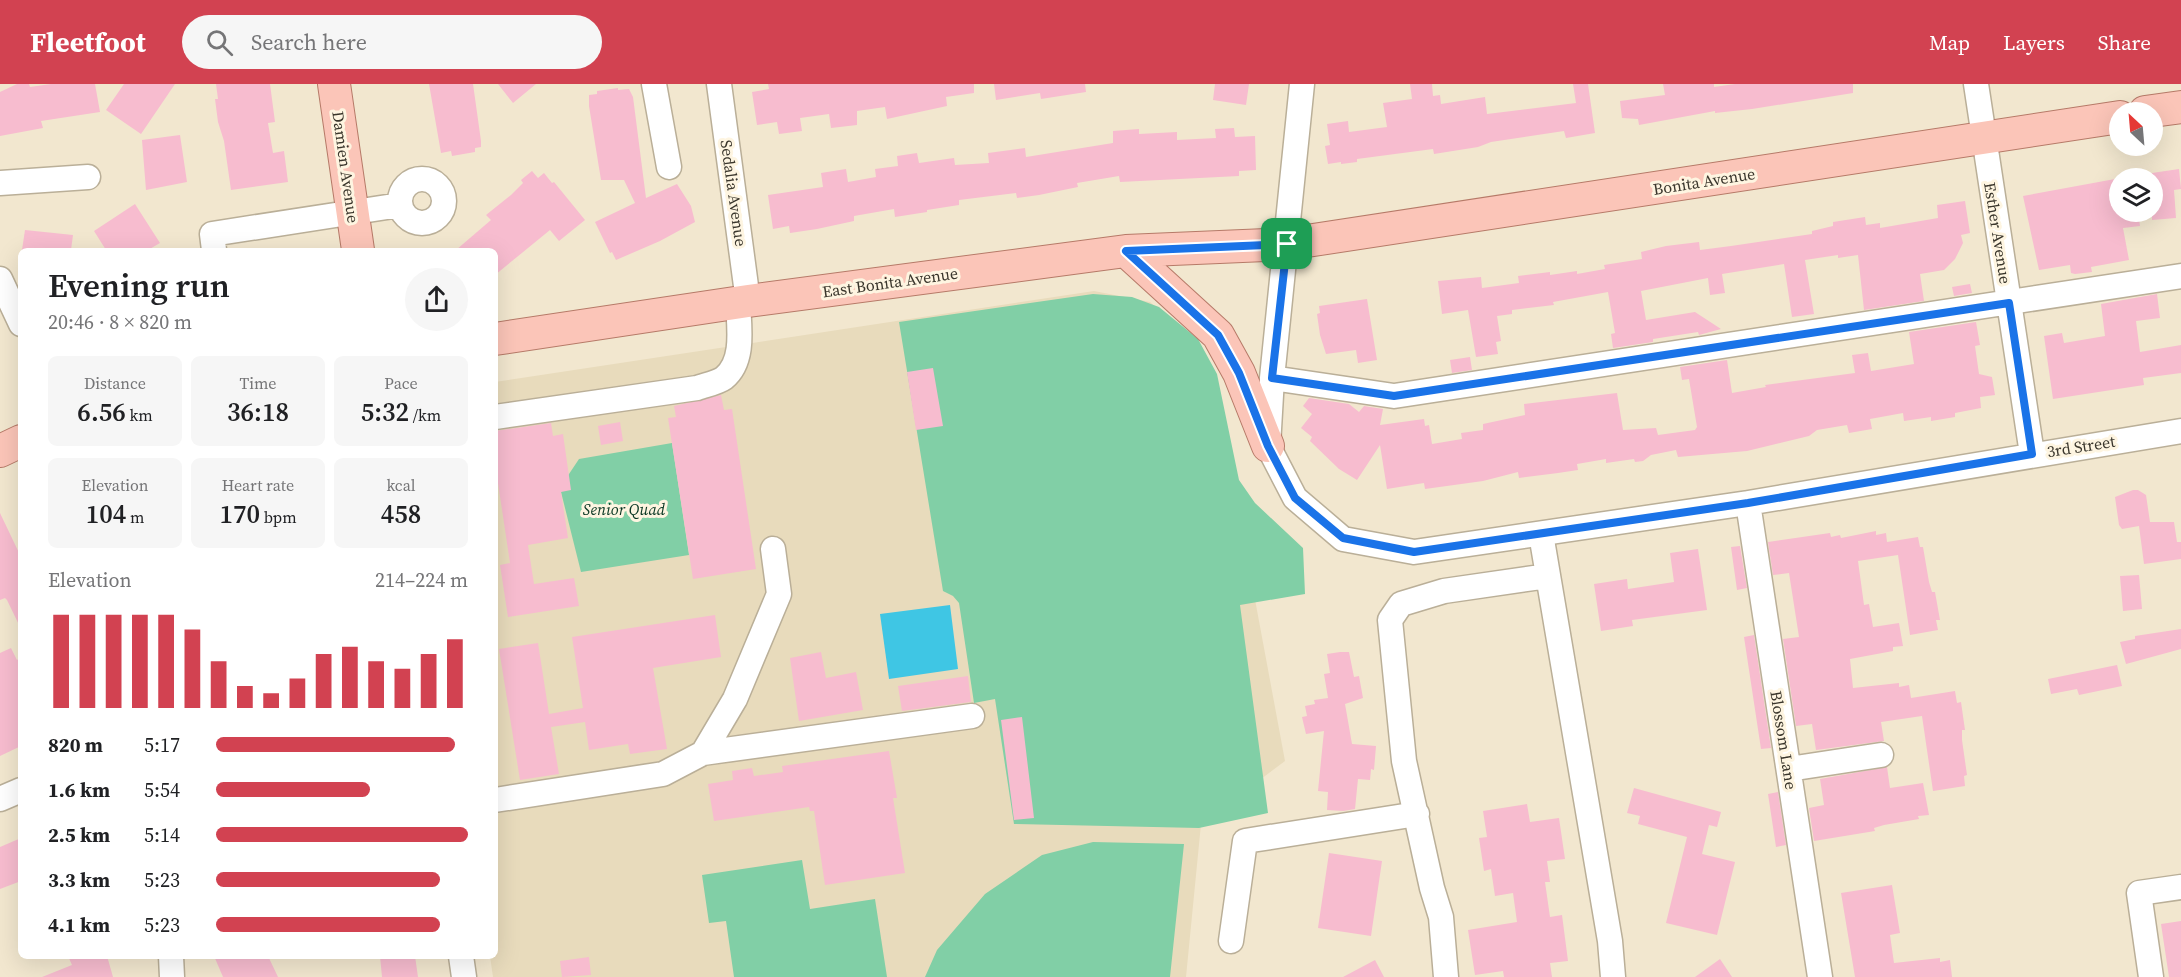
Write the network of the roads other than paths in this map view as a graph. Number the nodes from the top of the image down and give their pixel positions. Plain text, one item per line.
1 (334, 84) edge
2 (654, 84) edge
3 (719, 84) edge
4 (1976, 84) edge
5 (1308, 85) edge
6 (2181, 107) edge
7 (2163, 110) edge
8 (2109, 119) edge
9 (1984, 137) junction
10 (669, 167) dead end
11 (88, 177) dead end
12 (0, 183) edge
13 (400, 205) dead end
14 (352, 213) junction
15 (1287, 244) junction
16 (214, 248) edge
17 (358, 248) edge
18 (1126, 251) junction
19 (2181, 276) edge
20 (0, 279) edge
21 (743, 302) junction
22 (2009, 303) junction
23 (18, 318) edge
24 (498, 339) edge
25 (1272, 378) junction
26 (498, 417) edge
27 (2181, 431) edge
28 (18, 442) edge
29 (1268, 446) junction
30 (0, 451) edge
31 (2032, 454) junction
32 (1748, 503) junction
33 (1541, 534) junction
34 (773, 549) dead end
35 (1548, 576) junction
36 (972, 716) dead end
37 (703, 753) junction
38 (1881, 755) dead end
39 (1789, 769) junction
40 (18, 791) edge
41 (0, 799) edge
42 (498, 800) edge
43 (1417, 814) junction
44 (2181, 887) edge
45 (1231, 941) dead end
46 (171, 959) edge
47 (461, 959) edge
48 (172, 977) edge
49 (464, 977) edge
50 (1446, 977) edge
51 (1613, 977) edge
52 (1820, 977) edge
53 (2151, 977) edge

1 - 14 main road, Damien Avenue
2 - 10 street
3 - 21 street, Sedalia Avenue
4 - 9 street, Esther Avenue
5 - 15 street
6 - 7 main road
8 - 9 main road, Bonita Avenue
9 - 15 main road, Bonita Avenue
9 - 22 street, Esther Avenue
11 - 12 street
13 - 14 street
14 - 16 street
14 - 17 main road, Damien Avenue
15 - 18 main road, East Bonita Avenue
15 - 25 street
18 - 21 main road, East Bonita Avenue
18 - 29 main road
19 - 22 street
20 - 23 street
21 - 24 main road, East Bonita Avenue
21 - 26 street, Sedalia Avenue
22 - 25 street
22 - 31 street, Esther Avenue
25 - 29 street
27 - 31 street, 3rd Street
28 - 30 main road
29 - 33 street, 3rd Street
31 - 32 street, 3rd Street
32 - 33 street, 3rd Street
32 - 39 street, Blossom Lane
33 - 35 street
34 - 37 street
35 - 43 street
35 - 51 street
36 - 37 street
37 - 42 street
38 - 39 street
39 - 52 street, Blossom Lane
40 - 41 street
43 - 45 street
43 - 50 street
44 - 53 street
46 - 48 street
47 - 49 street

